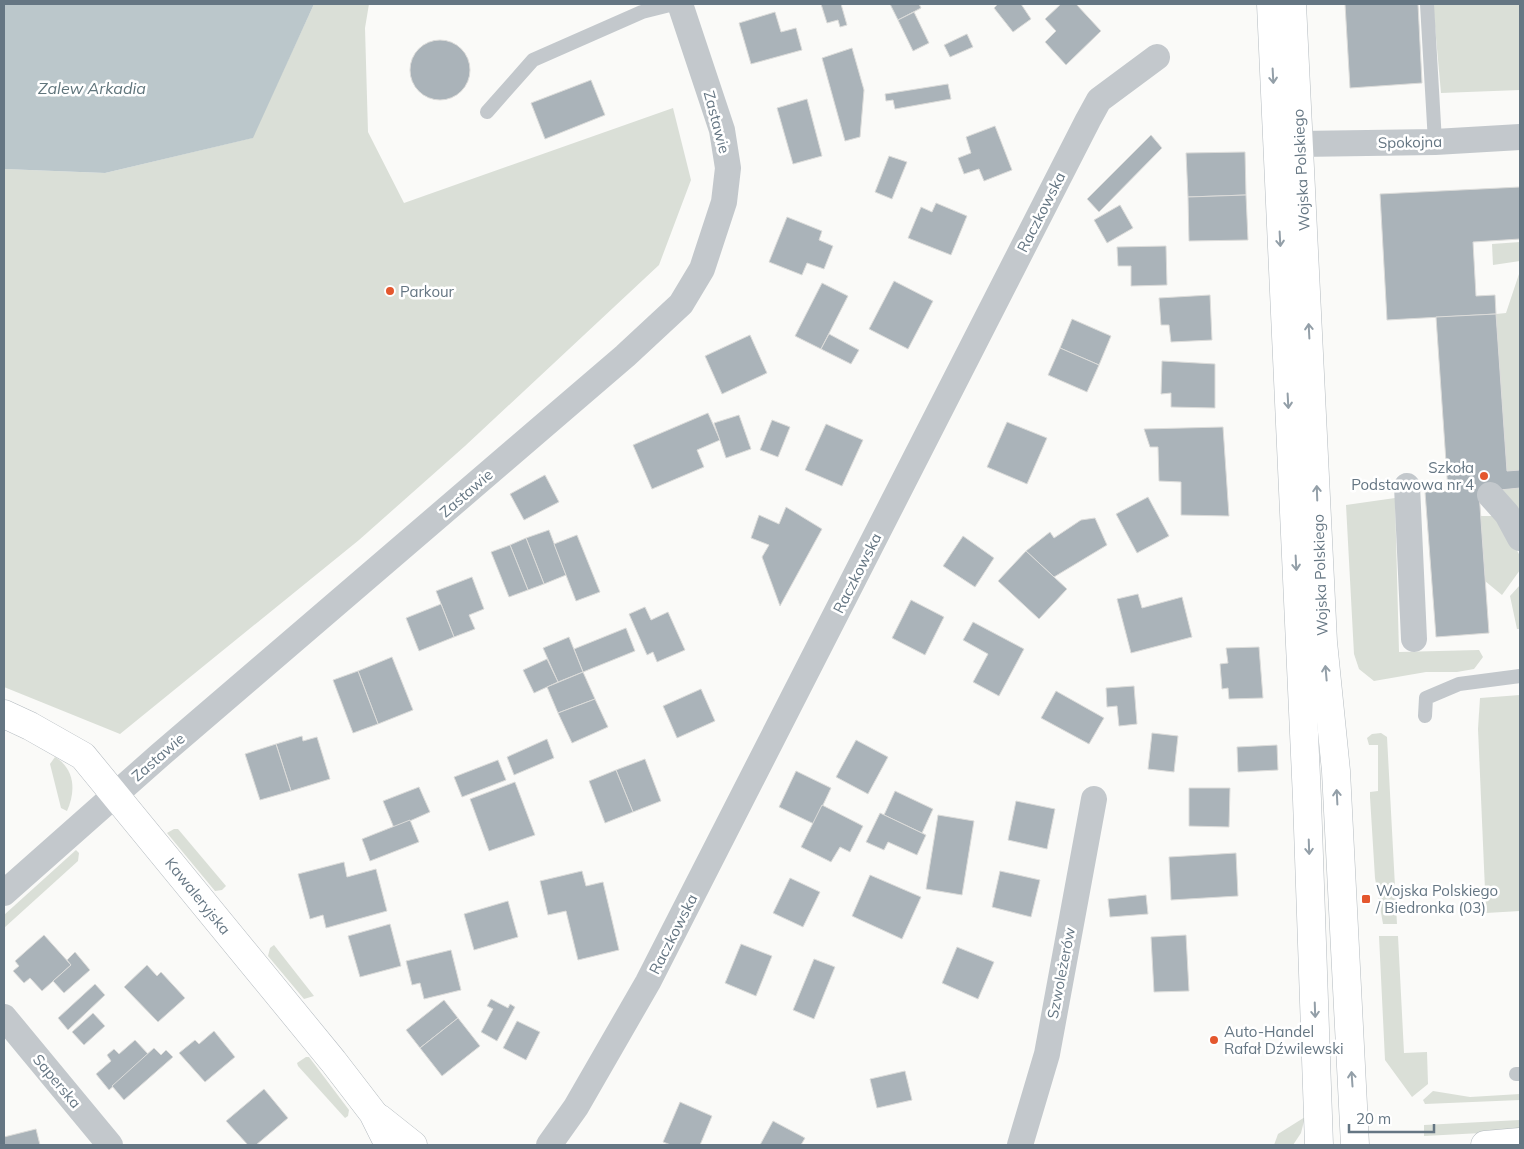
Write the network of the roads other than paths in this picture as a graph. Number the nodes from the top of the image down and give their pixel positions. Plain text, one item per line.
1 (674, 4) edge
2 (680, 4) edge
3 (1292, 4) edge
4 (1426, 4) edge
5 (1271, 16) edge
6 (1157, 57) dead end
7 (487, 112) dead end
8 (1520, 137) edge
9 (1435, 142) junction
10 (1299, 144) junction
11 (1407, 486) dead end
12 (1490, 495) dead end
13 (1520, 538) edge
14 (1414, 639) dead end
15 (1520, 676) edge
16 (4, 714) edge
17 (1425, 716) dead end
18 (114, 796) junction
19 (1094, 800) dead end
20 (4, 893) edge
21 (4, 1016) edge
22 (576, 1107) junction
23 (373, 1113) junction
24 (1520, 1142) edge
25 (110, 1145) edge
26 (389, 1145) edge
27 (413, 1145) edge
28 (549, 1145) edge
29 (566, 1145) edge
30 (1020, 1145) edge
31 (1319, 1145) edge
32 (1355, 1145) edge
33 (1485, 1145) edge

1 - 7 lane
2 - 18 street, Zastawie
3 - 10 street, Wojska Polskiego
4 - 9 lane
5 -> 31 street, Wojska Polskiego
6 - 22 street, Raczkowska
8 - 9 street, Spokojna
9 - 10 street, Spokojna
32 -> 10 street, Wojska Polskiego
11 - 14 street
12 - 13 street
15 - 17 lane
16 - 18 street
18 - 20 street
18 - 23 street, Kawaleryjska
19 - 30 street, Szwoleżerów
21 - 25 street, Saperska
22 - 28 street, Raczkowska
22 - 29 street, Raczkowska
23 - 26 street, Kawaleryjska
23 - 27 street, Kawaleryjska
24 - 33 street

